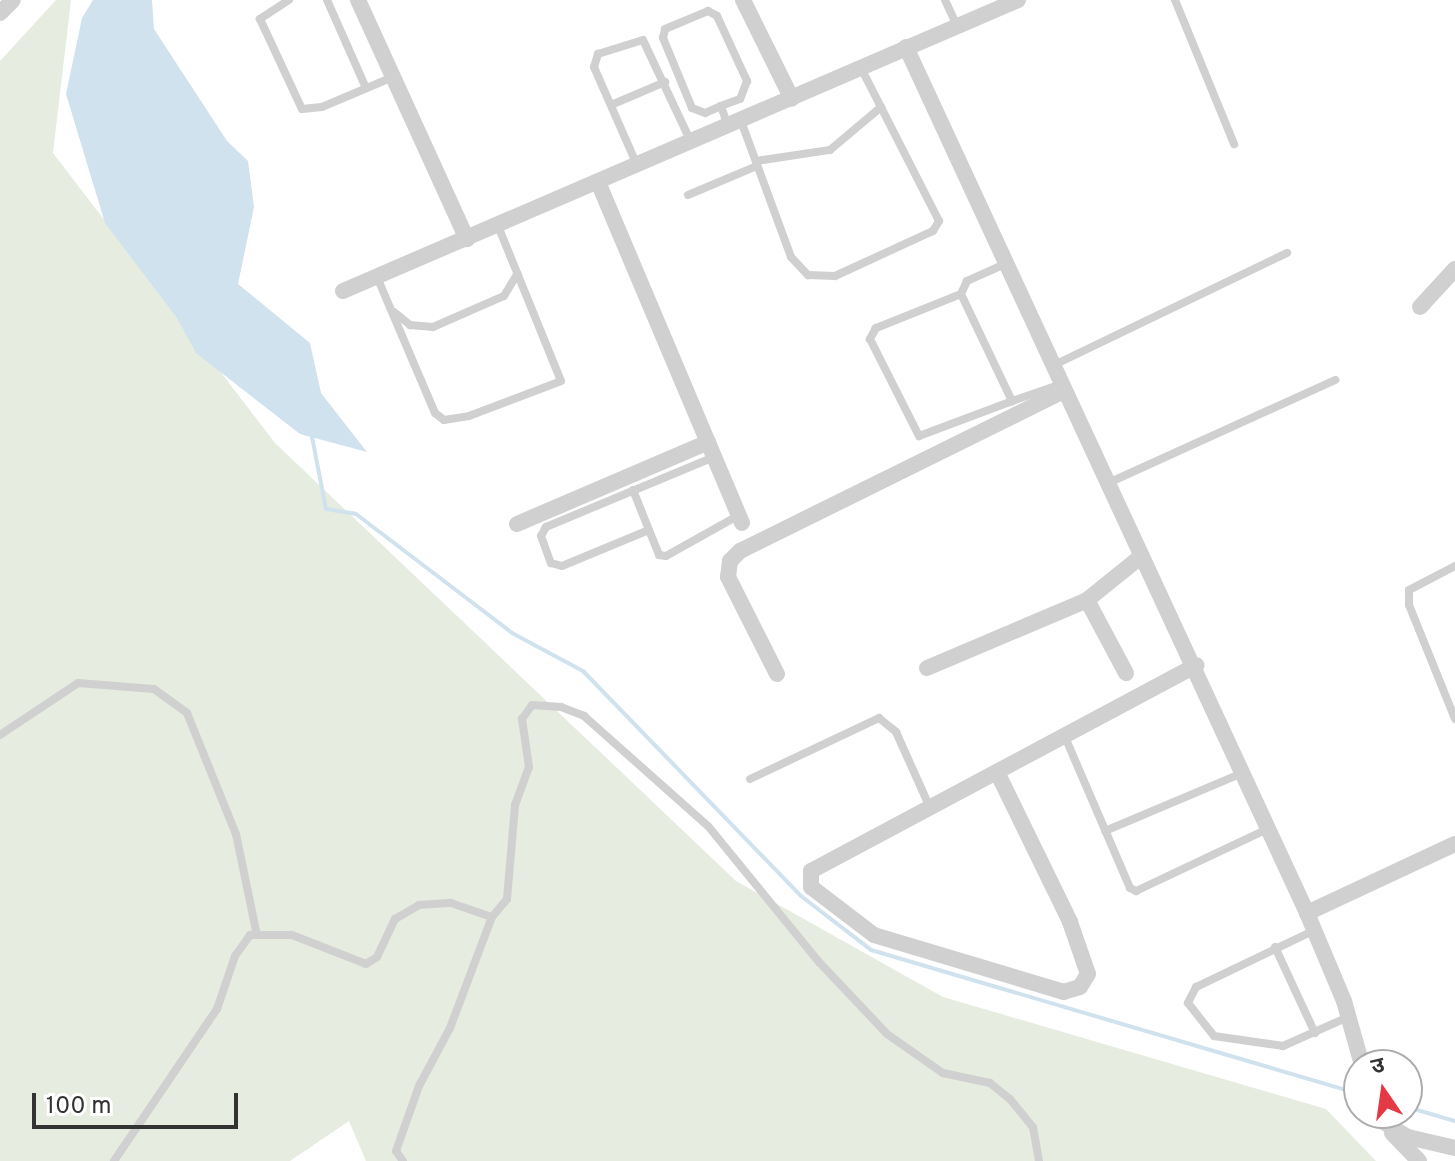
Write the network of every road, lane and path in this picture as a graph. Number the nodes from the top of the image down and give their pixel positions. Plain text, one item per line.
1 (13, 0) edge
2 (289, 0) edge
3 (327, 0) edge
4 (358, 0) edge
5 (743, 0) edge
6 (945, 0) edge
7 (1018, 0) edge
8 (1175, 0) edge
9 (0, 13) edge
10 (957, 26) junction
11 (906, 47) junction
12 (861, 68) junction
13 (393, 77) junction
14 (665, 82) junction
15 (366, 88) junction
16 (792, 99) junction
17 (611, 105) junction
18 (721, 106) junction
19 (881, 107) junction
20 (734, 124) junction
21 (691, 142) junction
22 (1234, 144) dead end
23 (756, 163) junction
24 (637, 165) junction
25 (598, 182) junction
26 (688, 195) dead end
27 (498, 226) junction
28 (467, 239) junction
29 (1287, 253) dead end
30 (1005, 264) junction
31 (1455, 269) edge
32 (517, 274) junction
33 (377, 277) junction
34 (343, 291) dead end
35 (961, 294) junction
36 (1420, 307) dead end
37 (391, 309) junction
38 (1051, 367) junction
39 (1335, 380) dead end
40 (1060, 388) junction
41 (1012, 401) junction
42 (712, 450) junction
43 (1105, 485) junction
44 (633, 490) junction
45 (741, 519) joint
46 (517, 524) dead end
47 (649, 530) junction
48 (1139, 558) junction
49 (1455, 566) edge
50 (1087, 600) junction
51 (1196, 665) junction
52 (927, 668) dead end
53 (1126, 673) dead end
54 (777, 674) dead end
55 (1455, 719) edge
56 (0, 735) edge
57 (1065, 737) junction
58 (997, 772) junction
59 (1246, 772) junction
60 (750, 779) dead end
61 (931, 811) junction
62 (1272, 828) junction
63 (1105, 831) junction
64 (1455, 844) edge
65 (1307, 913) junction
66 (492, 917) junction
67 (1316, 929) junction
68 (257, 935) junction
69 (1275, 947) junction
70 (1348, 1016) junction
71 (1315, 1033) junction
72 (1357, 1049) edge
73 (1391, 1129) edge
74 (1397, 1129) edge
75 (1455, 1148) edge
76 (114, 1161) edge
77 (403, 1161) edge
78 (1039, 1161) edge
79 (1419, 1161) edge

1 - 9 street
2 - 15 lane
3 - 15 lane
4 - 13 street
5 - 16 street
6 - 10 lane
7 - 10 street
8 - 22 lane
10 - 11 street
11 - 12 street
11 - 30 street
12 - 16 street
12 - 19 lane
13 - 15 lane
13 - 28 street
14 - 17 lane
14 - 17 lane
14 - 21 lane
16 - 20 street
17 - 24 lane
18 - 18 lane
18 - 20 lane
19 - 23 lane
19 - 23 lane
20 - 21 street
20 - 23 lane
21 - 24 street
23 - 26 lane
24 - 25 street
25 - 27 street
25 - 42 street
27 - 28 street
27 - 32 lane
28 - 33 street
29 - 38 lane
30 - 35 lane
30 - 38 street
31 - 36 street
32 - 37 lane
32 - 37 lane
33 - 34 street
33 - 37 lane
35 - 41 lane
35 - 41 lane
38 - 40 street
39 - 43 lane
40 - 41 lane
40 - 43 street
40 - 54 street
42 - 44 lane
42 - 45 street
42 - 46 street
43 - 48 street
44 - 47 lane
44 - 47 lane
45 - 47 lane
48 - 50 street
48 - 51 street
49 - 55 lane
50 - 52 street
50 - 53 street
51 - 57 street
51 - 59 street
56 - 68 lane
57 - 58 street
57 - 63 lane
58 - 61 street
58 - 61 street
59 - 62 street
59 - 63 lane
60 - 61 lane
62 - 63 lane
62 - 65 street
64 - 65 street
65 - 67 street
66 - 68 lane
66 - 77 lane
66 - 78 lane
67 - 69 lane
67 - 70 street
68 - 76 lane
69 - 71 lane
69 - 71 lane
70 - 71 lane
70 - 72 street
73 - 79 street
74 - 75 street

